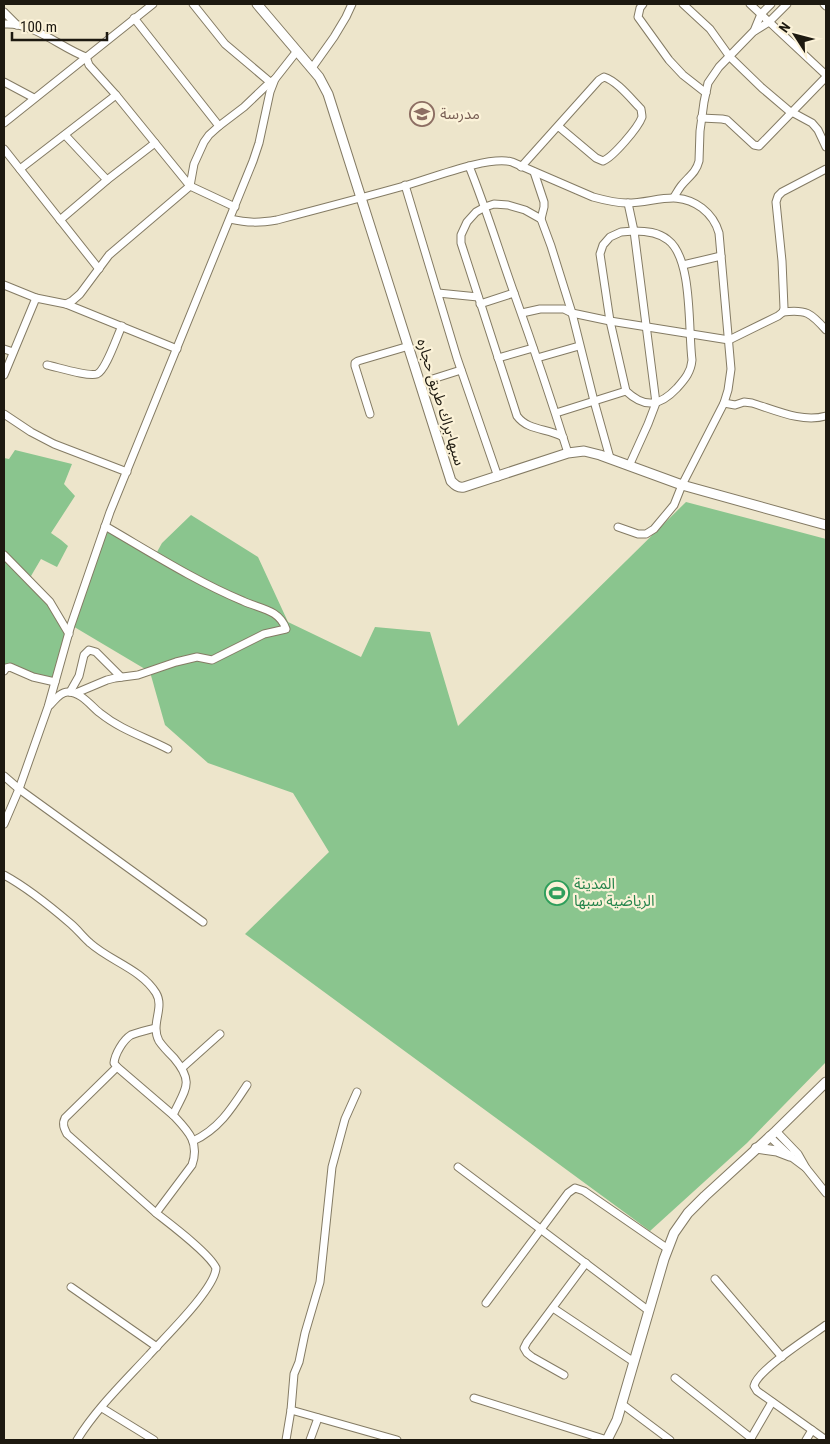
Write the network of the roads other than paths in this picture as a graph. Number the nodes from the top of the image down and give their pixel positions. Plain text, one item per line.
1 (153, 4) edge
2 (193, 4) edge
3 (258, 4) edge
4 (352, 4) edge
5 (643, 4) edge
6 (682, 4) edge
7 (750, 4) edge
8 (771, 4) edge
9 (787, 4) edge
10 (4, 12) edge
11 (761, 14) junction
12 (134, 18) junction
13 (769, 22) junction
14 (4, 24) edge
15 (17, 25) junction
16 (754, 32) junction
17 (296, 51) junction
18 (730, 56) junction
19 (86, 57) junction
20 (312, 68) junction
21 (826, 76) edge
22 (273, 81) junction
23 (4, 82) edge
24 (706, 93) junction
25 (116, 95) junction
26 (34, 98) junction
27 (792, 112) junction
28 (701, 118) junction
29 (4, 122) edge
30 (219, 126) junction
31 (558, 126) junction
32 (65, 135) junction
33 (155, 143) junction
34 (826, 147) edge
35 (4, 149) edge
36 (469, 166) junction
37 (521, 166) junction
38 (826, 169) edge
39 (20, 170) junction
40 (534, 172) junction
41 (107, 180) junction
42 (405, 185) junction
43 (190, 186) junction
44 (674, 197) junction
45 (360, 198) junction
46 (628, 203) junction
47 (485, 206) junction
48 (234, 207) junction
49 (230, 219) junction
50 (541, 219) junction
51 (60, 220) junction
52 (634, 231) junction
53 (721, 256) junction
54 (683, 265) junction
55 (99, 270) junction
56 (4, 284) edge
57 (438, 293) junction
58 (514, 293) junction
59 (36, 298) junction
60 (479, 300) junction
61 (66, 304) junction
62 (782, 312) junction
63 (522, 313) junction
64 (572, 313) junction
65 (610, 321) junction
66 (122, 326) junction
67 (646, 326) junction
68 (826, 330) edge
69 (690, 333) junction
70 (729, 340) junction
71 (409, 346) junction
72 (579, 346) junction
73 (533, 348) junction
74 (4, 349) edge
75 (177, 349) junction
76 (13, 352) junction
77 (498, 358) junction
78 (537, 358) junction
79 (47, 365) dead end
80 (461, 370) junction
81 (4, 375) edge
82 (420, 383) junction
83 (626, 391) junction
84 (594, 401) junction
85 (656, 403) junction
86 (724, 403) junction
87 (556, 413) junction
88 (4, 414) edge
89 (370, 414) dead end
90 (826, 416) edge
91 (563, 437) junction
92 (568, 452) junction
93 (610, 458) junction
94 (629, 466) junction
95 (127, 472) junction
96 (498, 477) junction
97 (682, 485) junction
98 (826, 525) edge
99 (105, 526) junction
100 (618, 527) dead end
101 (4, 555) edge
102 (69, 634) junction
103 (4, 671) edge
104 (121, 677) junction
105 (55, 682) junction
106 (73, 693) junction
107 (48, 707) junction
108 (168, 749) dead end
109 (4, 776) edge
110 (19, 789) junction
111 (4, 824) edge
112 (4, 875) edge
113 (203, 922) dead end
114 (155, 1028) junction
115 (220, 1034) dead end
116 (117, 1067) junction
117 (182, 1068) junction
118 (826, 1082) edge
119 (246, 1085) dead end
120 (357, 1092) dead end
121 (173, 1115) junction
122 (772, 1134) junction
123 (194, 1141) junction
124 (756, 1148) junction
125 (790, 1156) junction
126 (458, 1167) dead end
127 (806, 1168) junction
128 (826, 1193) edge
129 (156, 1213) junction
130 (541, 1229) junction
131 (668, 1249) junction
132 (586, 1263) junction
133 (715, 1279) dead end
134 (72, 1287) dead end
135 (486, 1303) dead end
136 (553, 1308) junction
137 (649, 1311) junction
138 (826, 1325) edge
139 (157, 1347) junction
140 (782, 1357) junction
141 (634, 1362) junction
142 (564, 1375) dead end
143 (675, 1378) dead end
144 (474, 1398) dead end
145 (772, 1402) junction
146 (622, 1404) junction
147 (102, 1408) junction
148 (291, 1410) junction
149 (318, 1418) junction
150 (812, 1430) junction
151 (388, 1439) edge
152 (750, 1439) edge
153 (77, 1440) edge
154 (154, 1440) edge
155 (286, 1440) edge
156 (310, 1440) edge
157 (397, 1440) edge
158 (607, 1440) edge
159 (670, 1440) edge
160 (806, 1440) edge
161 (826, 1440) edge

1 - 12 street
2 - 22 street
3 - 17 main road, سبها-براك طريق حجاره
4 - 20 street
5 - 24 street
6 - 18 street
7 - 11 street
8 - 11 street
9 - 13 street
10 - 15 street
11 - 13 street
11 - 16 street
12 - 19 street
12 - 30 street
13 - 16 street
13 - 21 street
14 - 15 street
15 - 19 street
16 - 18 street
17 - 20 main road, سبها-براك طريق حجاره
17 - 22 street
18 - 24 street
18 - 27 street
19 - 25 street
19 - 26 street
20 - 45 main road, سبها-براك طريق حجاره
21 - 27 street
22 - 30 street
22 - 48 street
23 - 26 street
24 - 28 street
25 - 32 street
25 - 33 street
26 - 29 street
27 - 28 street
27 - 34 street
28 - 44 street
30 - 43 street
31 - 31 street
31 - 37 street
32 - 39 street
32 - 41 street
33 - 41 street
33 - 43 street
35 - 39 street
36 - 37 street
36 - 42 street
36 - 47 street
37 - 40 street
38 - 62 street
39 - 51 street
40 - 46 street
40 - 50 street
41 - 51 street
42 - 45 street
42 - 57 street
43 - 48 street
43 - 55 street
44 - 46 street
44 - 53 street
45 - 49 street
45 - 71 main road, سبها-براك طريق حجاره
46 - 52 street
47 - 50 street
47 - 58 street
47 - 60 street
48 - 49 street
49 - 75 street
50 - 64 street
51 - 55 street
52 - 54 street
52 - 65 street
52 - 67 street
53 - 54 street
53 - 70 street
54 - 69 street
55 - 61 street
56 - 59 street
57 - 60 street
57 - 80 street
58 - 60 street
58 - 63 street
59 - 61 street
59 - 76 street
60 - 77 street
61 - 66 street
62 - 68 street
62 - 70 street
63 - 64 street
63 - 73 street
64 - 65 street
64 - 72 street
65 - 67 street
65 - 83 street
66 - 75 street
66 - 79 street
67 - 69 street
67 - 85 street
69 - 70 street
69 - 85 street
70 - 86 street
71 - 82 main road, سبها-براك طريق حجاره
71 - 89 street
72 - 78 street
72 - 84 street
73 - 77 street
73 - 78 street
74 - 76 street
75 - 95 street
76 - 81 street
77 - 91 street
78 - 87 street
80 - 82 street
80 - 96 street
82 - 96 main road, سبها-براك طريق حجاره
83 - 84 street
83 - 85 street
84 - 87 street
84 - 93 street
85 - 94 street
86 - 90 street
86 - 97 street
87 - 91 street
88 - 95 street
91 - 92 street
92 - 93 main road, سبها-براك طريق حجاره
92 - 96 main road, سبها-براك طريق حجاره
93 - 94 main road, سبها-براك طريق حجاره
94 - 97 main road, سبها-براك طريق حجاره
95 - 99 street
97 - 98 main road, سبها-براك طريق حجاره
97 - 100 street
99 - 102 street
99 - 104 street
101 - 102 street
102 - 105 street
103 - 105 street
104 - 106 street
104 - 106 street
105 - 107 street
106 - 107 street
106 - 108 street
107 - 110 street
109 - 110 street
110 - 111 street
110 - 113 street
112 - 114 street
114 - 116 street
114 - 117 street
115 - 117 street
116 - 121 street
116 - 129 street
117 - 121 street
118 - 122 main road
119 - 123 street
120 - 148 street
121 - 123 street
122 - 124 main road
122 - 125 street
122 - 127 street
123 - 129 street
124 - 125 main road
124 - 131 main road
125 - 127 street
126 - 130 street
127 - 128 street
129 - 139 street
130 - 131 street
130 - 132 street
130 - 135 street
131 - 137 main road
132 - 136 street
132 - 137 street
133 - 140 street
134 - 139 street
136 - 141 street
136 - 142 street
137 - 141 main road
138 - 140 street
139 - 147 street
140 - 145 street
141 - 146 main road
143 - 152 street
144 - 158 street
145 - 150 street
145 - 152 street
146 - 158 main road
146 - 159 street
147 - 153 street
147 - 154 street
148 - 149 street
148 - 155 street
149 - 151 street
149 - 156 street
150 - 160 street
150 - 161 street
151 - 157 street

